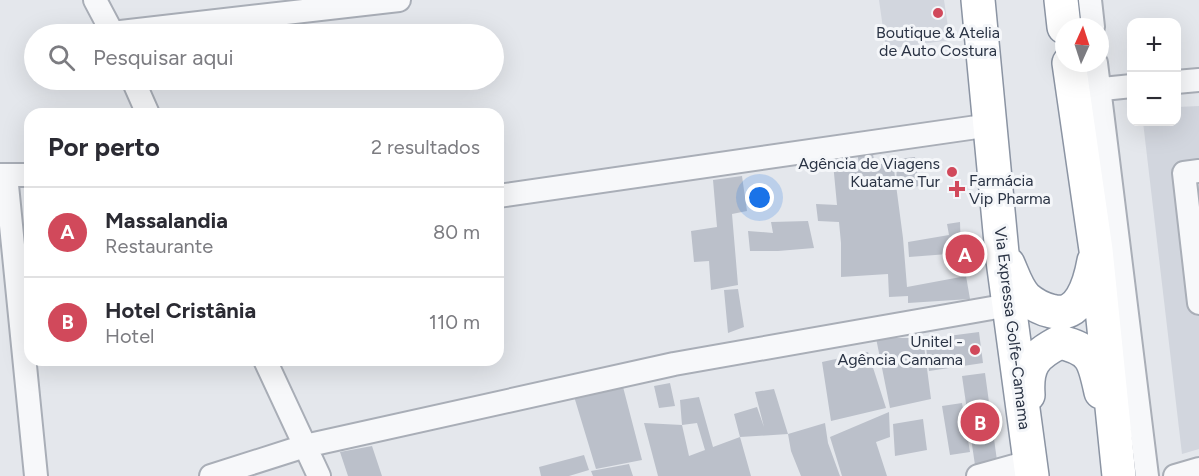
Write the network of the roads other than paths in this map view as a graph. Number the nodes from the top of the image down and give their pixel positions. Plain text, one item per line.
1 (95, 0) edge
2 (399, 0) edge
3 (978, 0) edge
4 (1061, 0) edge
5 (1090, 0) edge
6 (1063, 18) edge
7 (1092, 18) edge
8 (107, 24) edge
9 (196, 24) edge
10 (1199, 80) edge
11 (1080, 81) edge
12 (1181, 82) edge
13 (1127, 86) edge
14 (137, 90) edge
15 (145, 108) edge
16 (991, 125) junction
17 (1199, 171) edge
18 (3, 175) edge
19 (24, 175) edge
20 (504, 195) edge
21 (1096, 250) junction
22 (1002, 253) junction
23 (1199, 303) edge
24 (1008, 305) junction
25 (269, 366) edge
26 (305, 446) junction
27 (1199, 469) edge
28 (1032, 471) edge
29 (36, 476) edge
30 (211, 476) edge
31 (319, 476) edge
32 (978, 476) edge
33 (1118, 476) edge
34 (1147, 476) edge
35 (1175, 476) edge

1 - 8 street
2 - 9 street
3 - 16 highway, Via Expressa Golfe-Camama
4 - 6 highway
5 - 7 street
10 - 12 street
11 - 13 street
11 - 21 highway
11 - 34 street
14 - 15 street
16 - 20 street
16 - 22 highway, Via Expressa Golfe-Camama
17 - 23 street
18 - 19 street
18 - 29 street
21 - 22 highway
21 - 33 highway
22 - 24 highway, Via Expressa Golfe-Camama
24 - 26 street
24 - 28 highway, Via Expressa Golfe-Camama
25 - 26 street
26 - 30 street
26 - 31 street
27 - 35 street
28 - 32 street
28 - 33 highway

